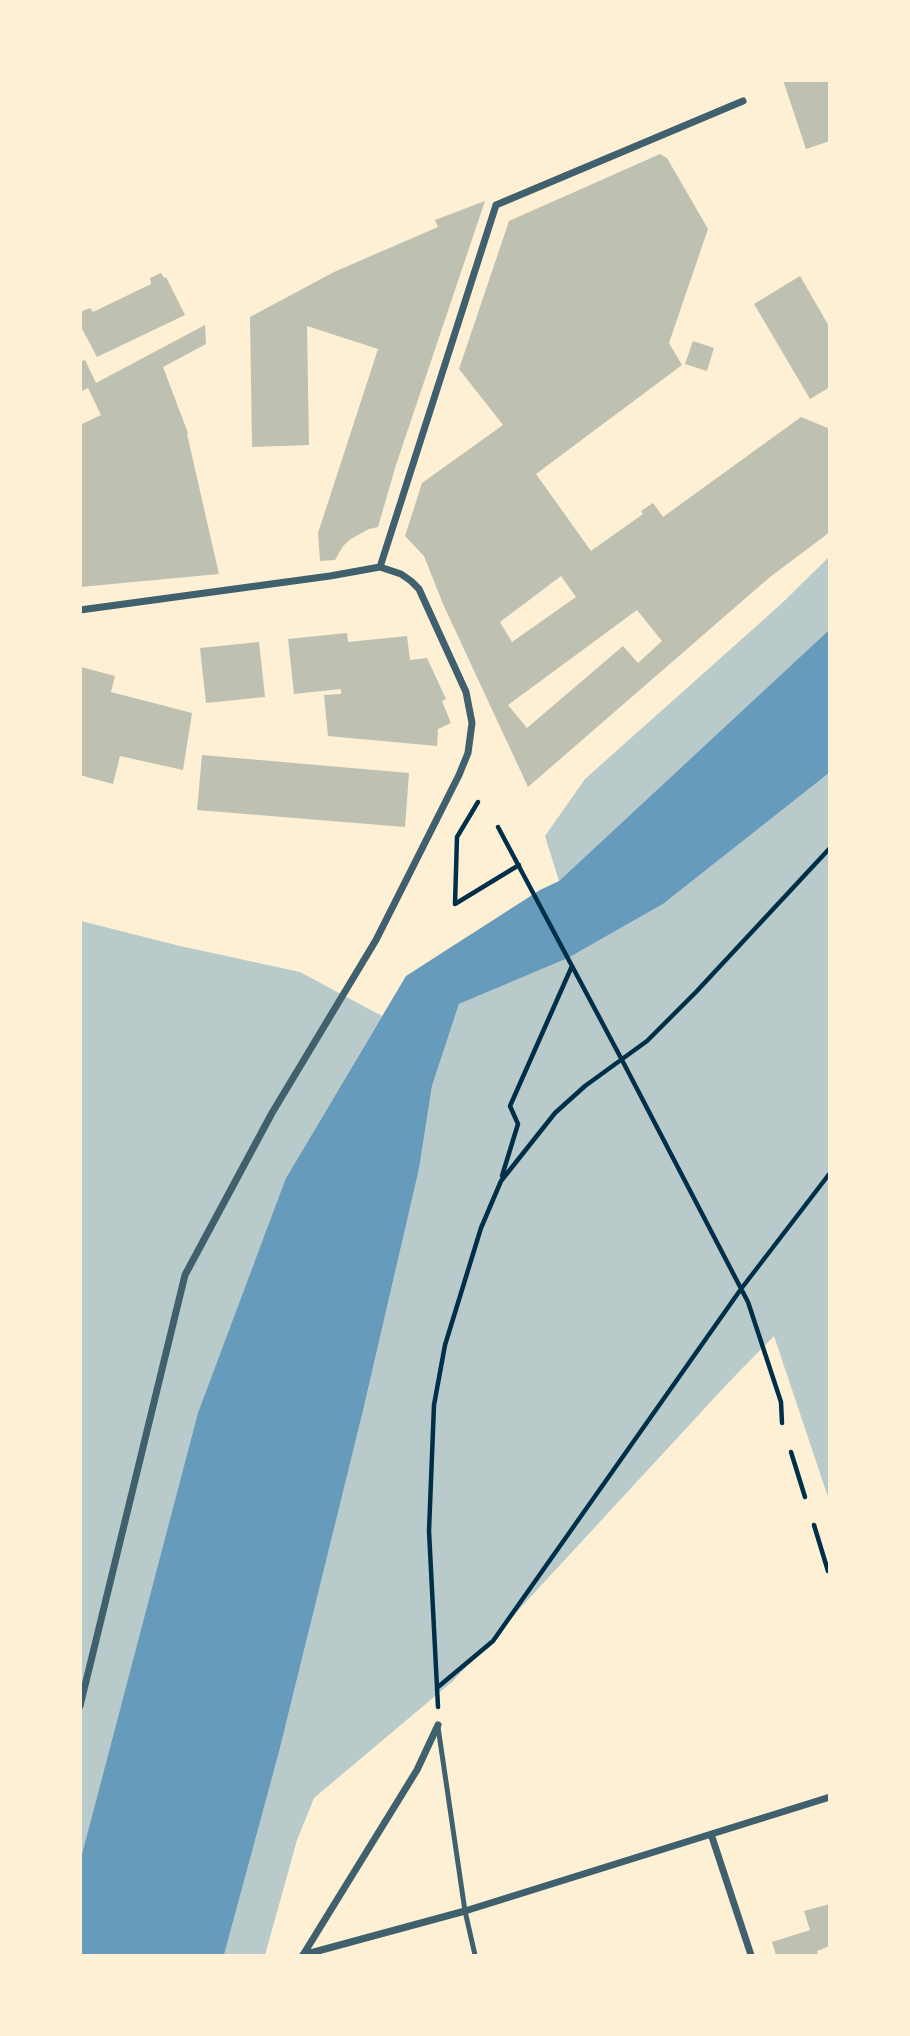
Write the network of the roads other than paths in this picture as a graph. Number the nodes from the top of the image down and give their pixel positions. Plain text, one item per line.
1 (743, 101) dead end
2 (380, 567) junction
3 (80, 610) edge
4 (80, 1706) edge
5 (438, 1725) joint
6 (830, 1797) edge
7 (710, 1834) junction
8 (465, 1911) junction
9 (303, 1955) edge
10 (475, 1955) edge
11 (751, 1955) edge

1 - 2 street
2 - 3 street
2 - 4 street
5 - 8 lane
5 - 9 street
6 - 7 street
7 - 8 street
7 - 11 street
8 - 9 street
8 - 10 lane

